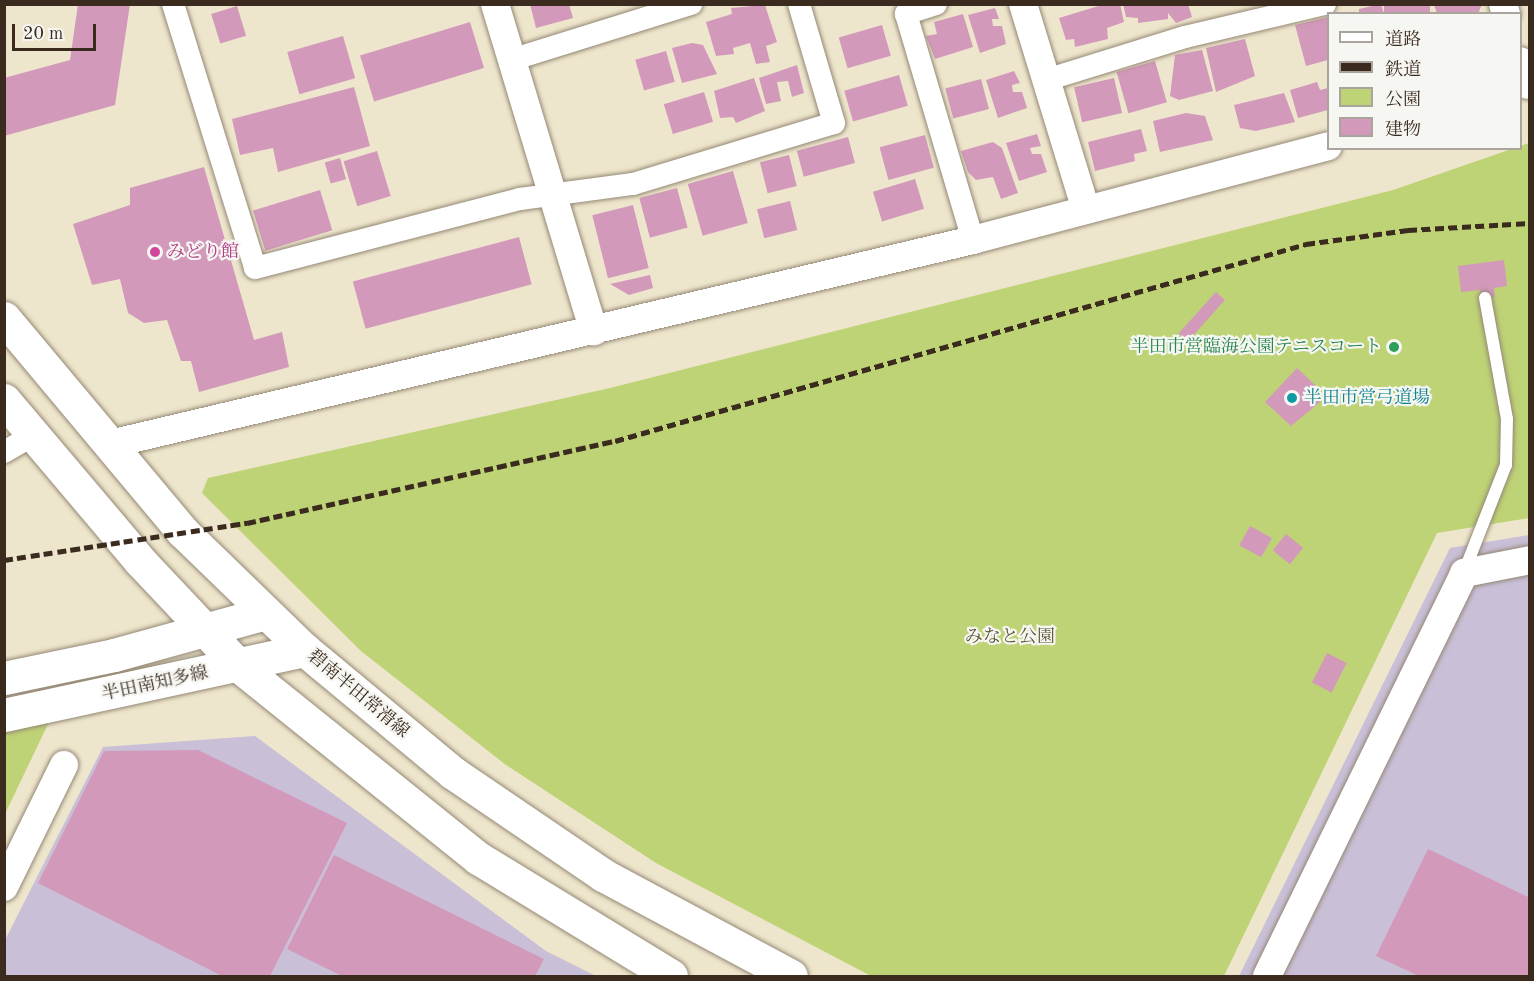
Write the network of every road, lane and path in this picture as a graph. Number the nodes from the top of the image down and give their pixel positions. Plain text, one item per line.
1 (173, 4) edge
2 (495, 4) edge
3 (691, 4) edge
4 (800, 4) edge
5 (936, 4) edge
6 (1023, 4) edge
7 (1325, 4) edge
8 (511, 60) junction
9 (1046, 80) junction
10 (1327, 147) edge
11 (553, 192) junction
12 (1086, 210) junction
13 (973, 240) junction
14 (1485, 298) dead end
15 (4, 318) edge
16 (594, 331) junction
17 (4, 400) edge
18 (34, 435) junction
19 (110, 444) junction
20 (4, 452) edge
21 (1530, 560) edge
22 (1464, 573) junction
23 (265, 613) junction
24 (202, 631) junction
25 (305, 650) junction
26 (239, 666) junction
27 (4, 678) edge
28 (4, 715) edge
29 (64, 765) dead end
30 (4, 887) edge
31 (671, 976) edge
32 (791, 976) edge
33 (1267, 976) edge

1 - 11 street
2 - 8 street
3 - 8 street
4 - 11 street
5 - 13 street
6 - 9 street
7 - 9 street
8 - 11 street
9 - 12 street
10 - 12 street
11 - 16 street
12 - 13 street
13 - 16 street
14 - 22 lane
15 - 19 main road, 碧南半田常滑線
16 - 19 street
17 - 18 main road
18 - 20 street
18 - 24 main road
19 - 23 main road, 碧南半田常滑線
21 - 22 street
22 - 33 street
23 - 24 main road, 半田南知多線
23 - 25 main road, 碧南半田常滑線
24 - 26 main road
24 - 27 main road, 半田南知多線
25 - 26 main road, 半田南知多線
25 - 32 main road, 碧南半田常滑線
26 - 28 main road, 半田南知多線
26 - 31 main road
29 - 30 street

